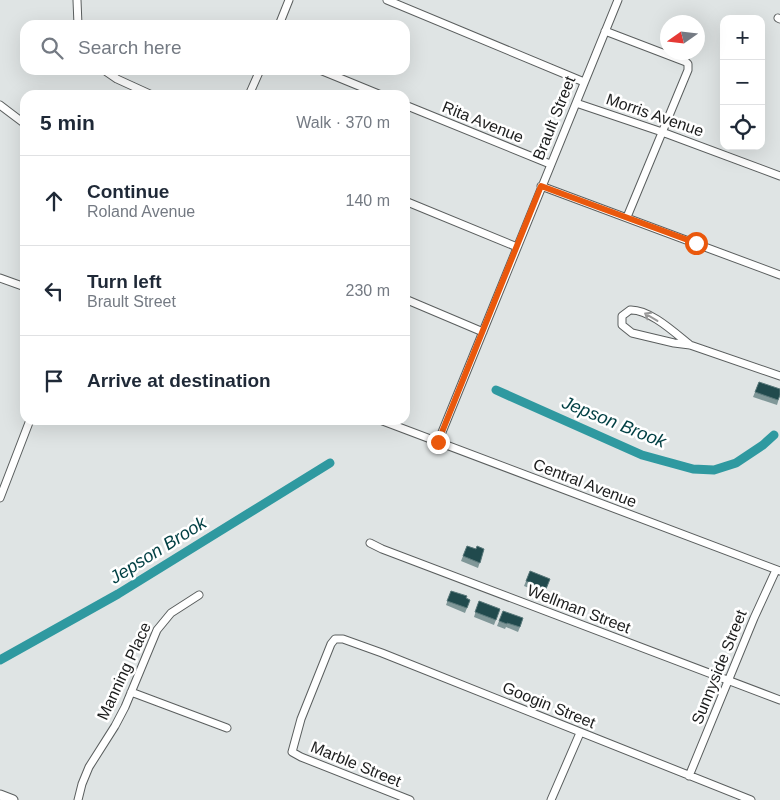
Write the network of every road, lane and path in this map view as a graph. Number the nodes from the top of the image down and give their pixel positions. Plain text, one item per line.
1 (77, 0) edge
2 (289, 0) edge
3 (388, 0) edge
4 (618, 0) edge
5 (78, 20) edge
6 (281, 20) edge
7 (605, 31) junction
8 (111, 75) edge
9 (258, 75) edge
10 (332, 75) edge
11 (584, 82) junction
12 (141, 90) edge
13 (251, 90) edge
14 (369, 90) edge
15 (576, 103) junction
16 (0, 105) edge
17 (410, 107) edge
18 (20, 120) edge
19 (662, 132) junction
20 (550, 164) junction
21 (780, 176) edge
22 (541, 186) junction
23 (410, 203) edge
24 (626, 217) junction
25 (517, 247) junction
26 (780, 275) edge
27 (0, 278) edge
28 (20, 285) edge
29 (410, 301) edge
30 (483, 332) junction
31 (690, 345) junction
32 (780, 376) edge
33 (28, 425) edge
34 (393, 425) edge
35 (438, 442) junction
36 (0, 498) edge
37 (370, 543) dead end
38 (778, 570) edge
39 (199, 595) dead end
40 (728, 681) junction
41 (131, 692) junction
42 (780, 700) edge
43 (227, 728) dead end
44 (580, 732) junction
45 (292, 752) joint
46 (689, 776) junction
47 (0, 795) edge
48 (13, 800) edge
49 (78, 800) edge
50 (410, 800) edge
51 (551, 800) edge
52 (751, 800) edge

1 - 5 street
2 - 6 street
3 - 11 street
4 - 7 street, Brault Street
7 - 11 street, Brault Street
7 - 19 street
8 - 12 street
9 - 13 street
10 - 14 street
11 - 15 street, Brault Street
15 - 19 street, Morris Avenue
15 - 20 street, Brault Street
16 - 18 street
17 - 20 street, Rita Avenue
19 - 21 street, Morris Avenue
19 - 24 street
20 - 22 street, Brault Street
22 - 24 street
22 - 25 street, Brault Street
23 - 25 street
24 - 26 street
25 - 30 street, Brault Street
27 - 28 street
29 - 30 street
30 - 35 street, Brault Street
31 -> 31 street
31 - 32 street
33 - 36 street
34 - 35 street, Central Avenue
35 - 38 street, Central Avenue
37 - 40 street, Wellman Street
38 - 40 street, Sunnyside Street
39 - 41 street, Manning Place
40 - 42 street, Wellman Street
40 - 46 street, Sunnyside Street
41 - 43 street
41 - 49 street, Manning Place
44 - 45 street, Googin Street
44 - 46 street, Googin Street
44 - 51 street
45 - 50 street, Marble Street
46 - 52 street, Googin Street
47 - 48 street

